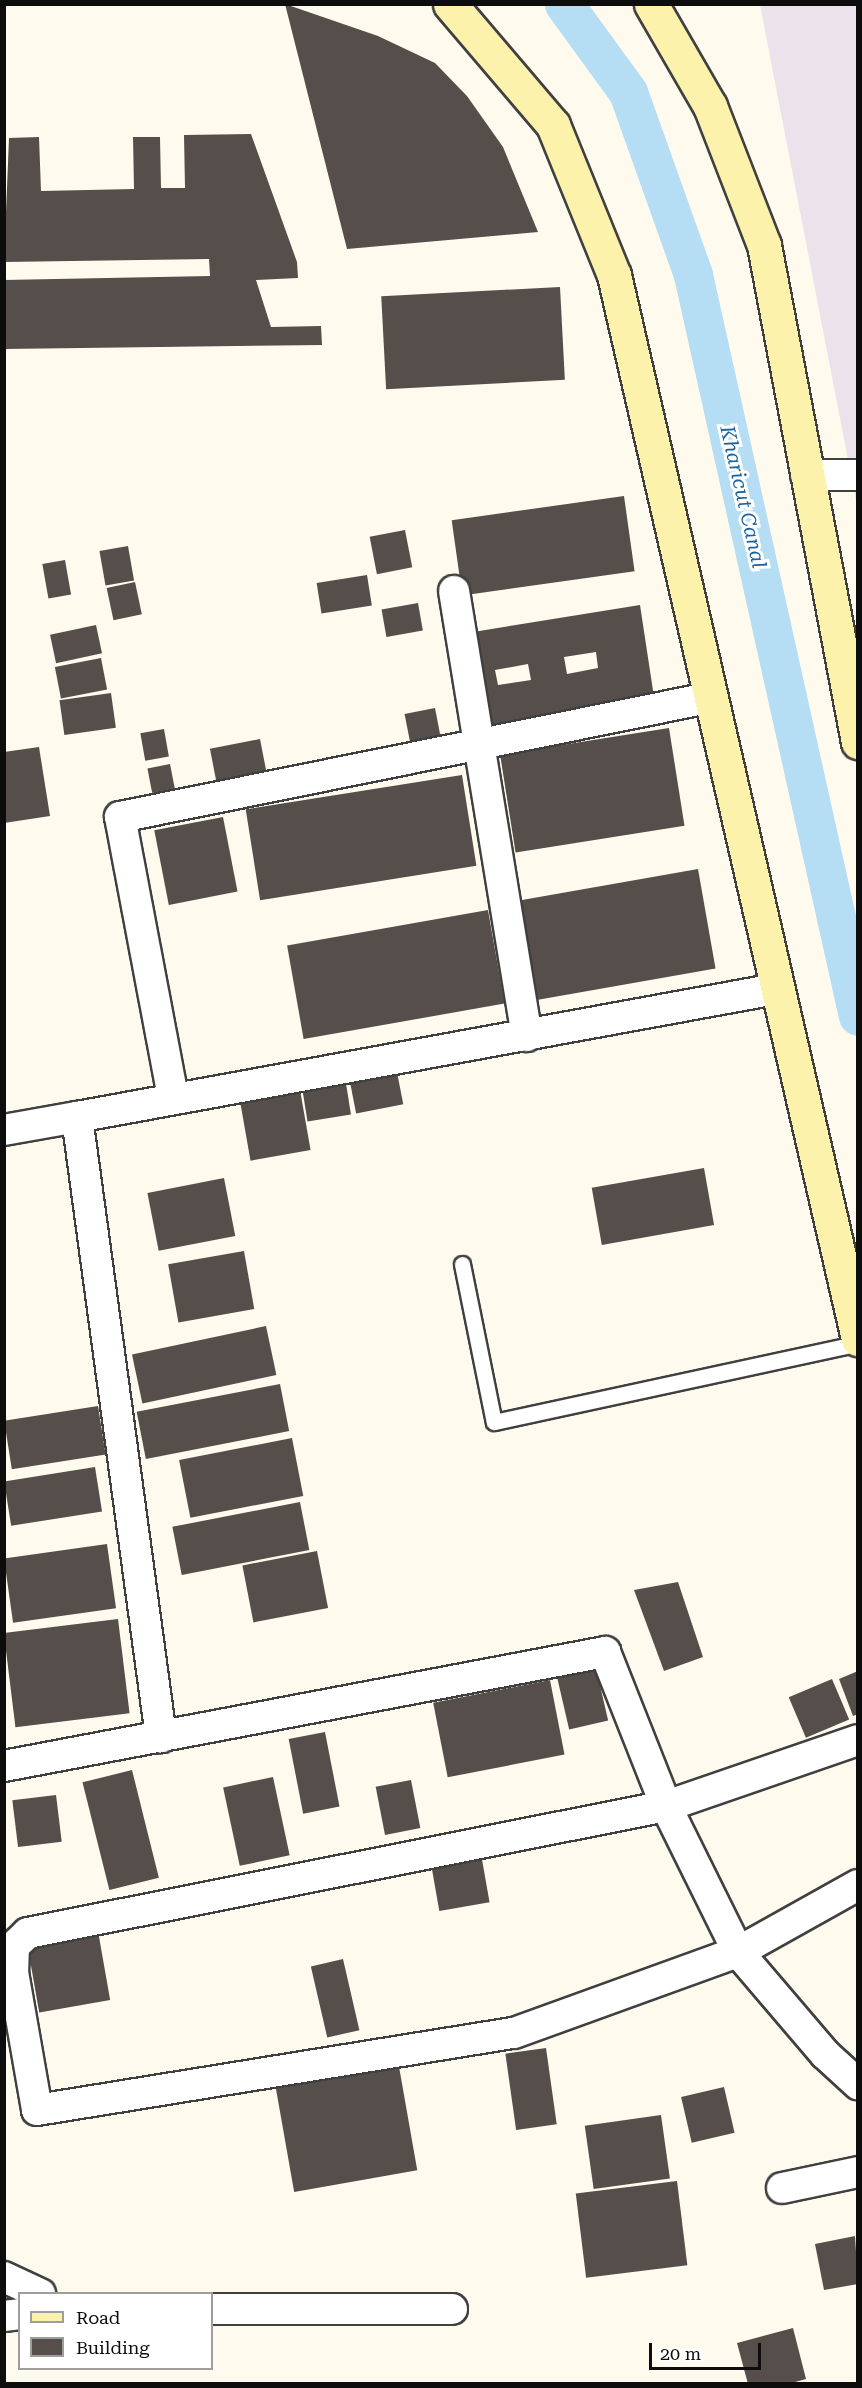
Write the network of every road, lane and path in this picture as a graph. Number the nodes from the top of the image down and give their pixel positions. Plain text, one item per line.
1 (450, 4) edge
2 (651, 4) edge
3 (807, 475) junction
4 (858, 475) edge
5 (454, 591) dead end
6 (708, 698) junction
7 (858, 742) edge
8 (479, 743) junction
9 (776, 989) junction
10 (527, 1036) junction
11 (173, 1097) junction
12 (77, 1117) junction
13 (4, 1130) edge
14 (462, 1264) dead end
15 (858, 1341) edge
16 (161, 1737) junction
17 (858, 1740) edge
18 (4, 1766) edge
19 (666, 1806) junction
20 (858, 1885) edge
21 (738, 1952) junction
22 (858, 2084) edge
23 (858, 2172) edge
24 (782, 2188) dead end
25 (4, 2277) edge
26 (36, 2292) edge
27 (213, 2309) edge
28 (452, 2309) dead end

1 - 6 street
2 - 3 street
3 - 4 street
3 - 7 street
5 - 8 street
6 - 8 street
6 - 9 street
8 - 10 street
8 - 11 street
9 - 10 street
9 - 15 street
10 - 11 street
11 - 12 street
12 - 13 street
12 - 16 street
14 - 15 lane
16 - 18 street
16 - 19 street
17 - 19 street
19 - 21 street
19 - 21 street
20 - 21 street
21 - 22 street
23 - 24 street
25 - 26 street
27 - 28 street

